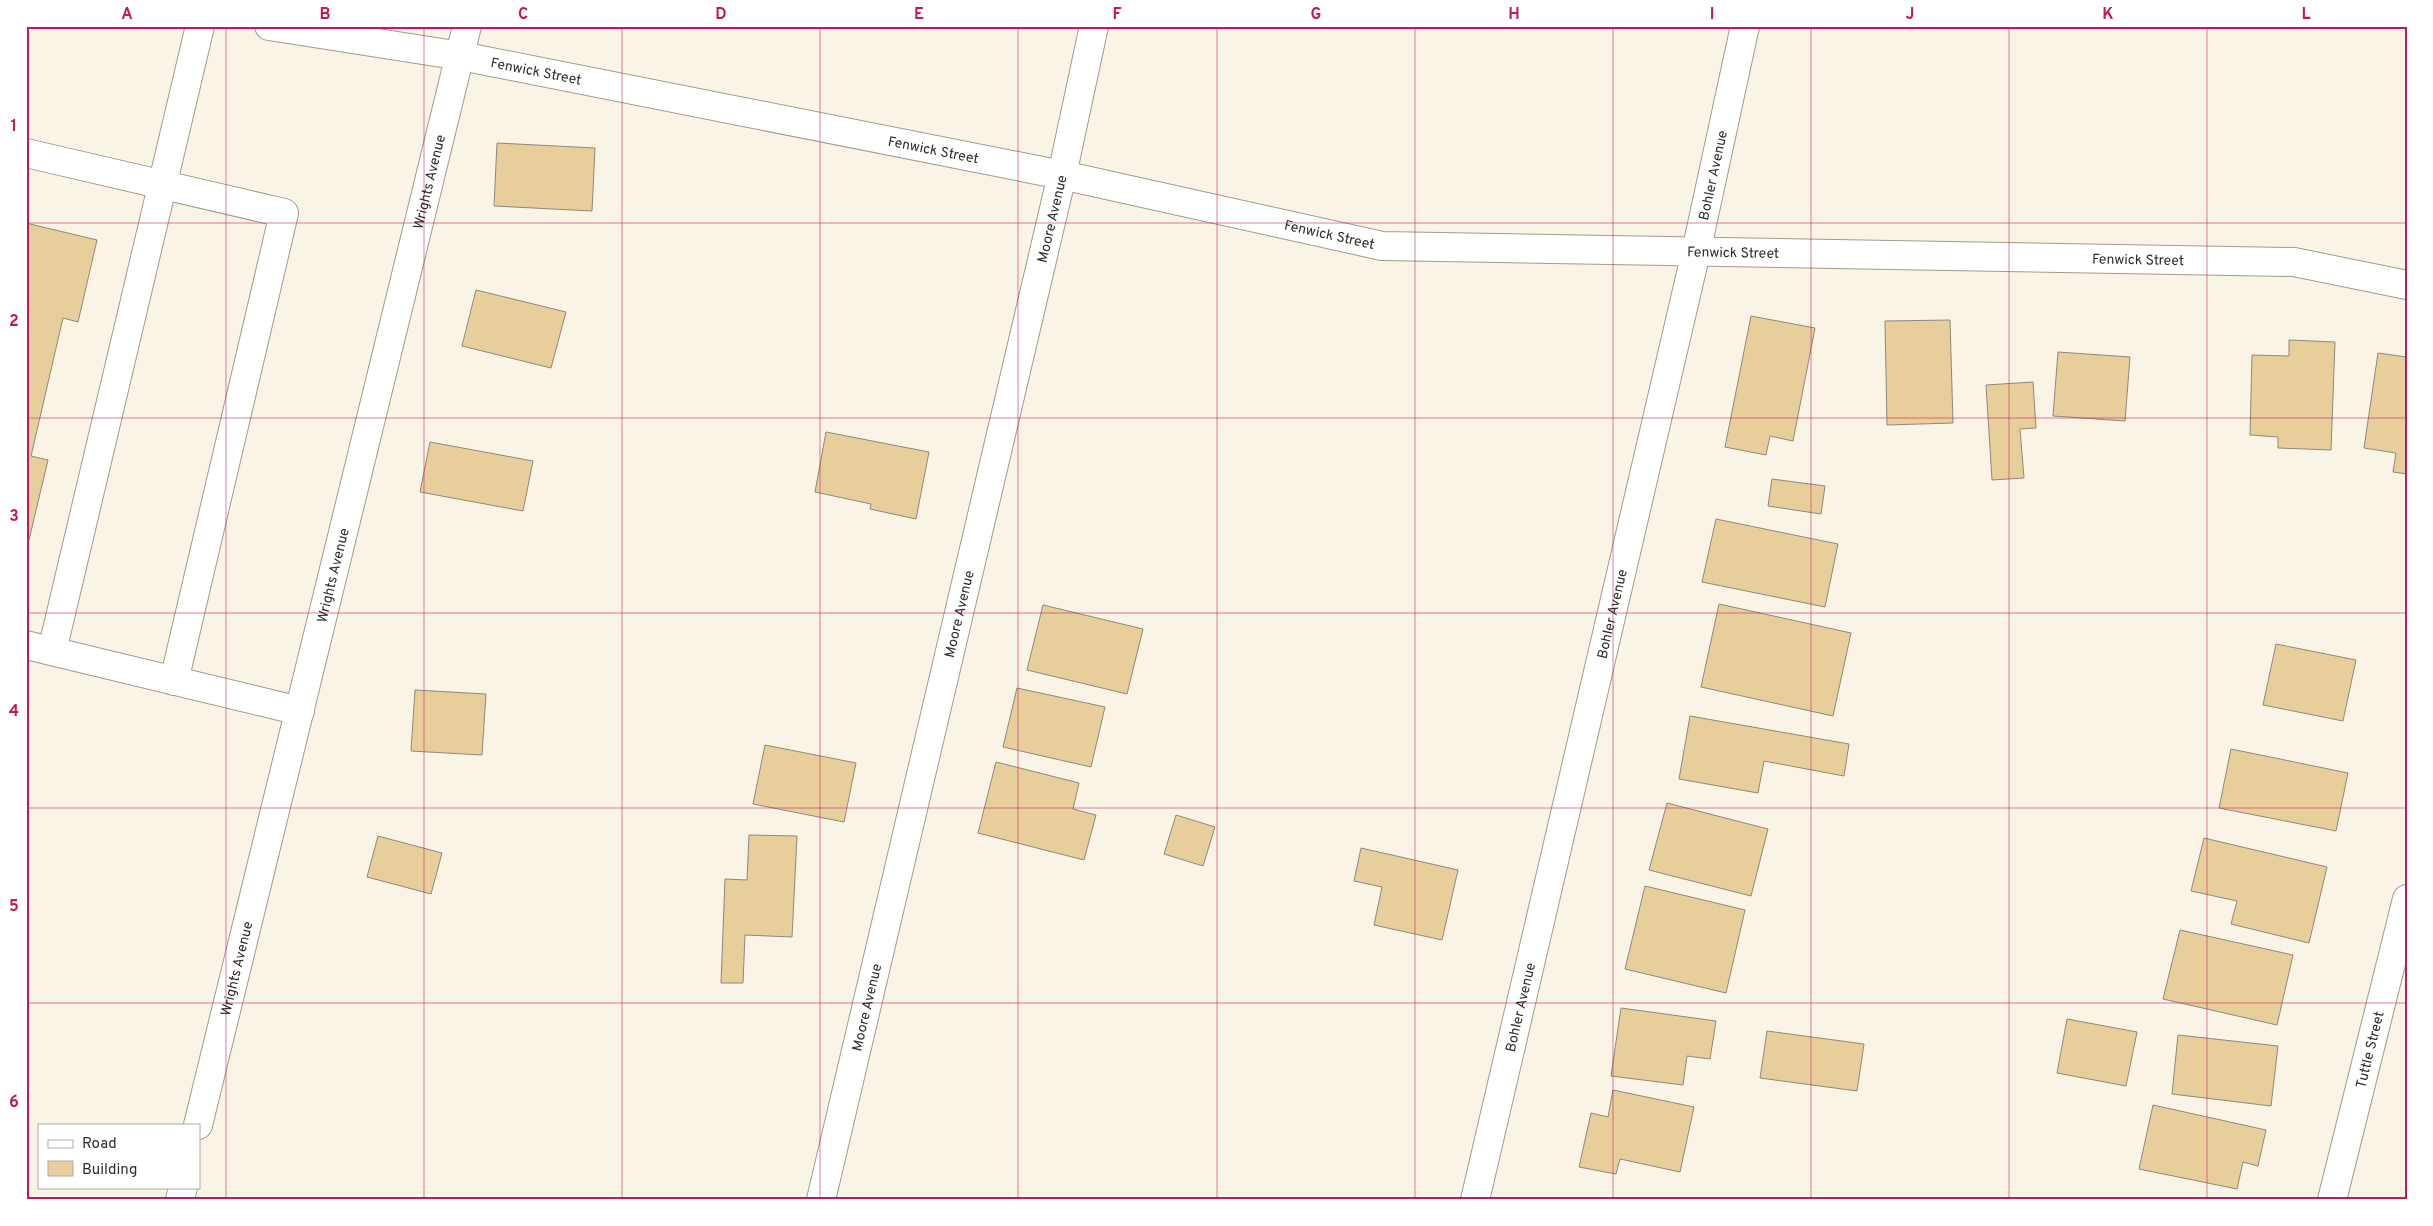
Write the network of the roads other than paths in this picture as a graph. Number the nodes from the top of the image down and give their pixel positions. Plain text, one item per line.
1 (200, 26) edge
2 (269, 26) edge
3 (467, 26) edge
4 (1094, 26) edge
5 (1746, 26) edge
6 (461, 56) junction
7 (26, 153) edge
8 (1062, 175) junction
9 (163, 185) junction
10 (1696, 252) junction
11 (2407, 285) edge
12 (39, 648) edge
13 (174, 681) junction
14 (300, 711) junction
15 (2407, 899) edge
16 (198, 1124) edge
17 (821, 1200) edge
18 (1475, 1200) edge
19 (2332, 1200) edge

1 - 9 street
2 - 6 street, Fenwick Street
3 - 6 street, Wrights Avenue
4 - 8 street, Moore Avenue
5 - 10 street, Bohler Avenue
6 - 8 street, Fenwick Street
6 - 14 street, Wrights Avenue
7 - 9 street
8 - 10 street, Fenwick Street
8 - 17 street, Moore Avenue
9 - 12 street
9 - 13 street
10 - 11 street, Fenwick Street
10 - 18 street, Bohler Avenue
12 - 13 street
13 - 14 street
14 - 16 street, Wrights Avenue
15 - 19 street, Tuttle Street

